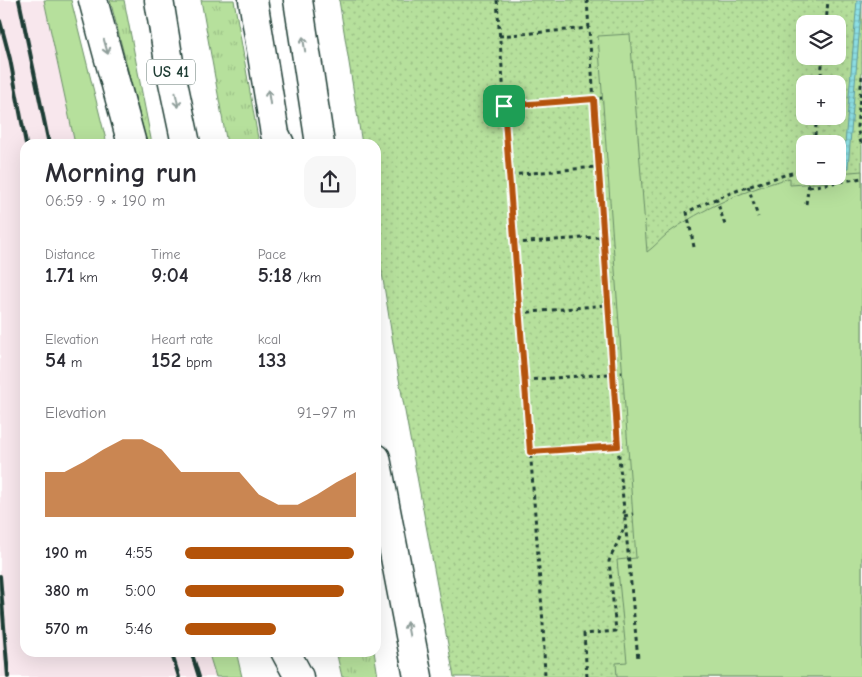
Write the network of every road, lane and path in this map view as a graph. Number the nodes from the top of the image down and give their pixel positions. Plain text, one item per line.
1 (93, 0) edge
2 (159, 0) edge
3 (253, 0) edge
4 (298, 0) edge
5 (497, 0) edge
6 (587, 0) edge
7 (828, 0) edge
8 (827, 15) edge
9 (589, 28) junction
10 (499, 36) junction
11 (862, 76) edge
12 (602, 98) dead end
13 (594, 99) junction
14 (504, 106) junction
15 (131, 139) edge
16 (185, 139) edge
17 (278, 139) edge
18 (319, 139) edge
19 (862, 147) edge
20 (606, 166) dead end
21 (599, 167) junction
22 (796, 172) edge
23 (510, 175) junction
24 (862, 178) edge
25 (748, 186) junction
26 (809, 187) joint
27 (716, 198) junction
28 (806, 204) dead end
29 (758, 217) dead end
30 (726, 228) dead end
31 (604, 236) junction
32 (611, 236) dead end
33 (515, 243) junction
34 (694, 247) dead end
35 (616, 304) dead end
36 (608, 305) junction
37 (520, 313) junction
38 (622, 373) dead end
39 (613, 374) junction
40 (525, 380) junction
41 (627, 445) dead end
42 (618, 446) junction
43 (530, 452) junction
44 (381, 484) edge
45 (633, 514) dead end
46 (624, 516) junction
47 (625, 526) junction
48 (288, 657) edge
49 (299, 657) edge
50 (638, 659) dead end
51 (299, 677) edge
52 (304, 677) edge
53 (418, 677) edge
54 (546, 677) edge
55 (587, 677) edge

1 -> 15 highway
2 -> 16 highway, US 41
17 -> 3 highway
18 -> 4 highway
5 - 10 path
6 - 9 path
7 - 8 path
9 - 10 path
9 - 13 path
10 - 14 path
11 - 19 path
12 - 13 path
13 - 14 path
13 - 21 path
14 - 23 path
20 - 21 path
21 - 23 path
21 - 31 path
22 - 25 path
23 - 33 path
24 - 26 path
25 - 27 path
25 - 29 path
26 - 28 path
27 - 30 path
27 - 34 path
31 - 32 path
31 - 33 path
31 - 36 path
33 - 37 path
35 - 36 path
36 - 37 path
36 - 39 path
37 - 40 path
38 - 39 path
39 - 40 path
39 - 42 path
40 - 43 path
41 - 42 path
42 - 43 path
42 - 46 path
43 - 54 path
53 -> 44 highway
45 - 46 path
46 - 47 path
47 - 50 path
47 - 55 path
48 - 51 highway
49 - 52 highway

